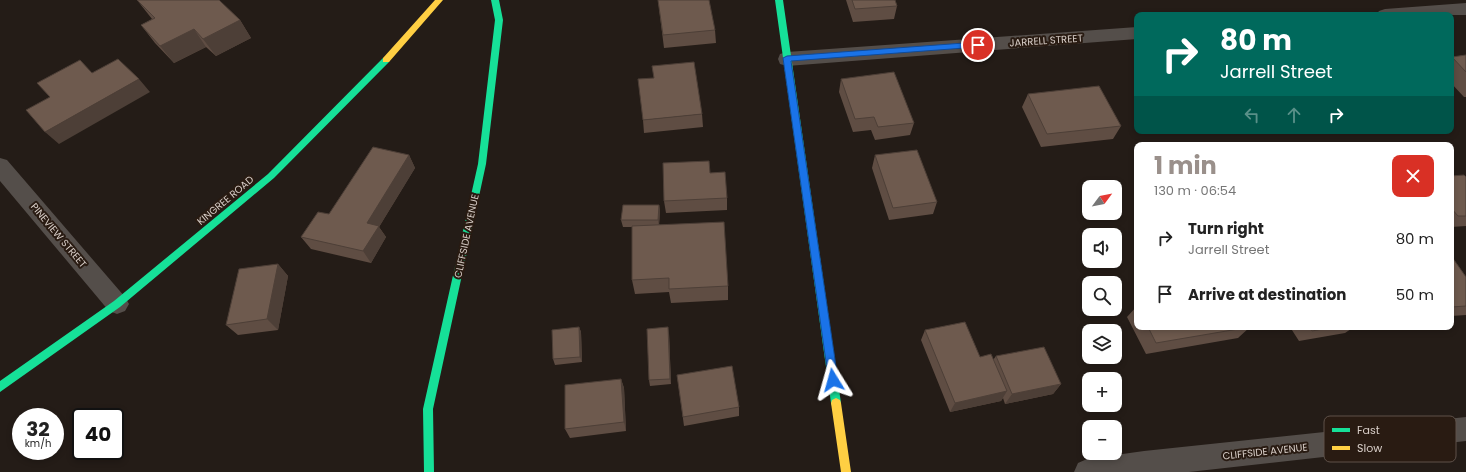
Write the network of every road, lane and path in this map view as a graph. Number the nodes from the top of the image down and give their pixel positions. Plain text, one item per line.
1 (439, 0) edge
2 (494, 0) edge
3 (779, 0) edge
4 (1466, 9) edge
5 (1426, 12) edge
6 (1134, 33) edge
7 (787, 58) junction
8 (0, 166) edge
9 (117, 304) junction
10 (0, 387) edge
11 (1466, 429) edge
12 (1456, 430) edge
13 (1324, 444) edge
14 (429, 472) edge
15 (846, 472) edge
16 (1087, 472) edge

1 - 9 street, KINGREE ROAD
2 - 14 street, CLIFFSIDE AVENUE
3 - 7 street
4 - 5 street
6 - 7 street, JARRELL STREET
7 - 15 street
8 - 9 street, PINEVIEW STREET
9 - 10 street, KINGREE ROAD
11 - 12 street, CLIFFSIDE AVENUE
13 - 16 street, CLIFFSIDE AVENUE

